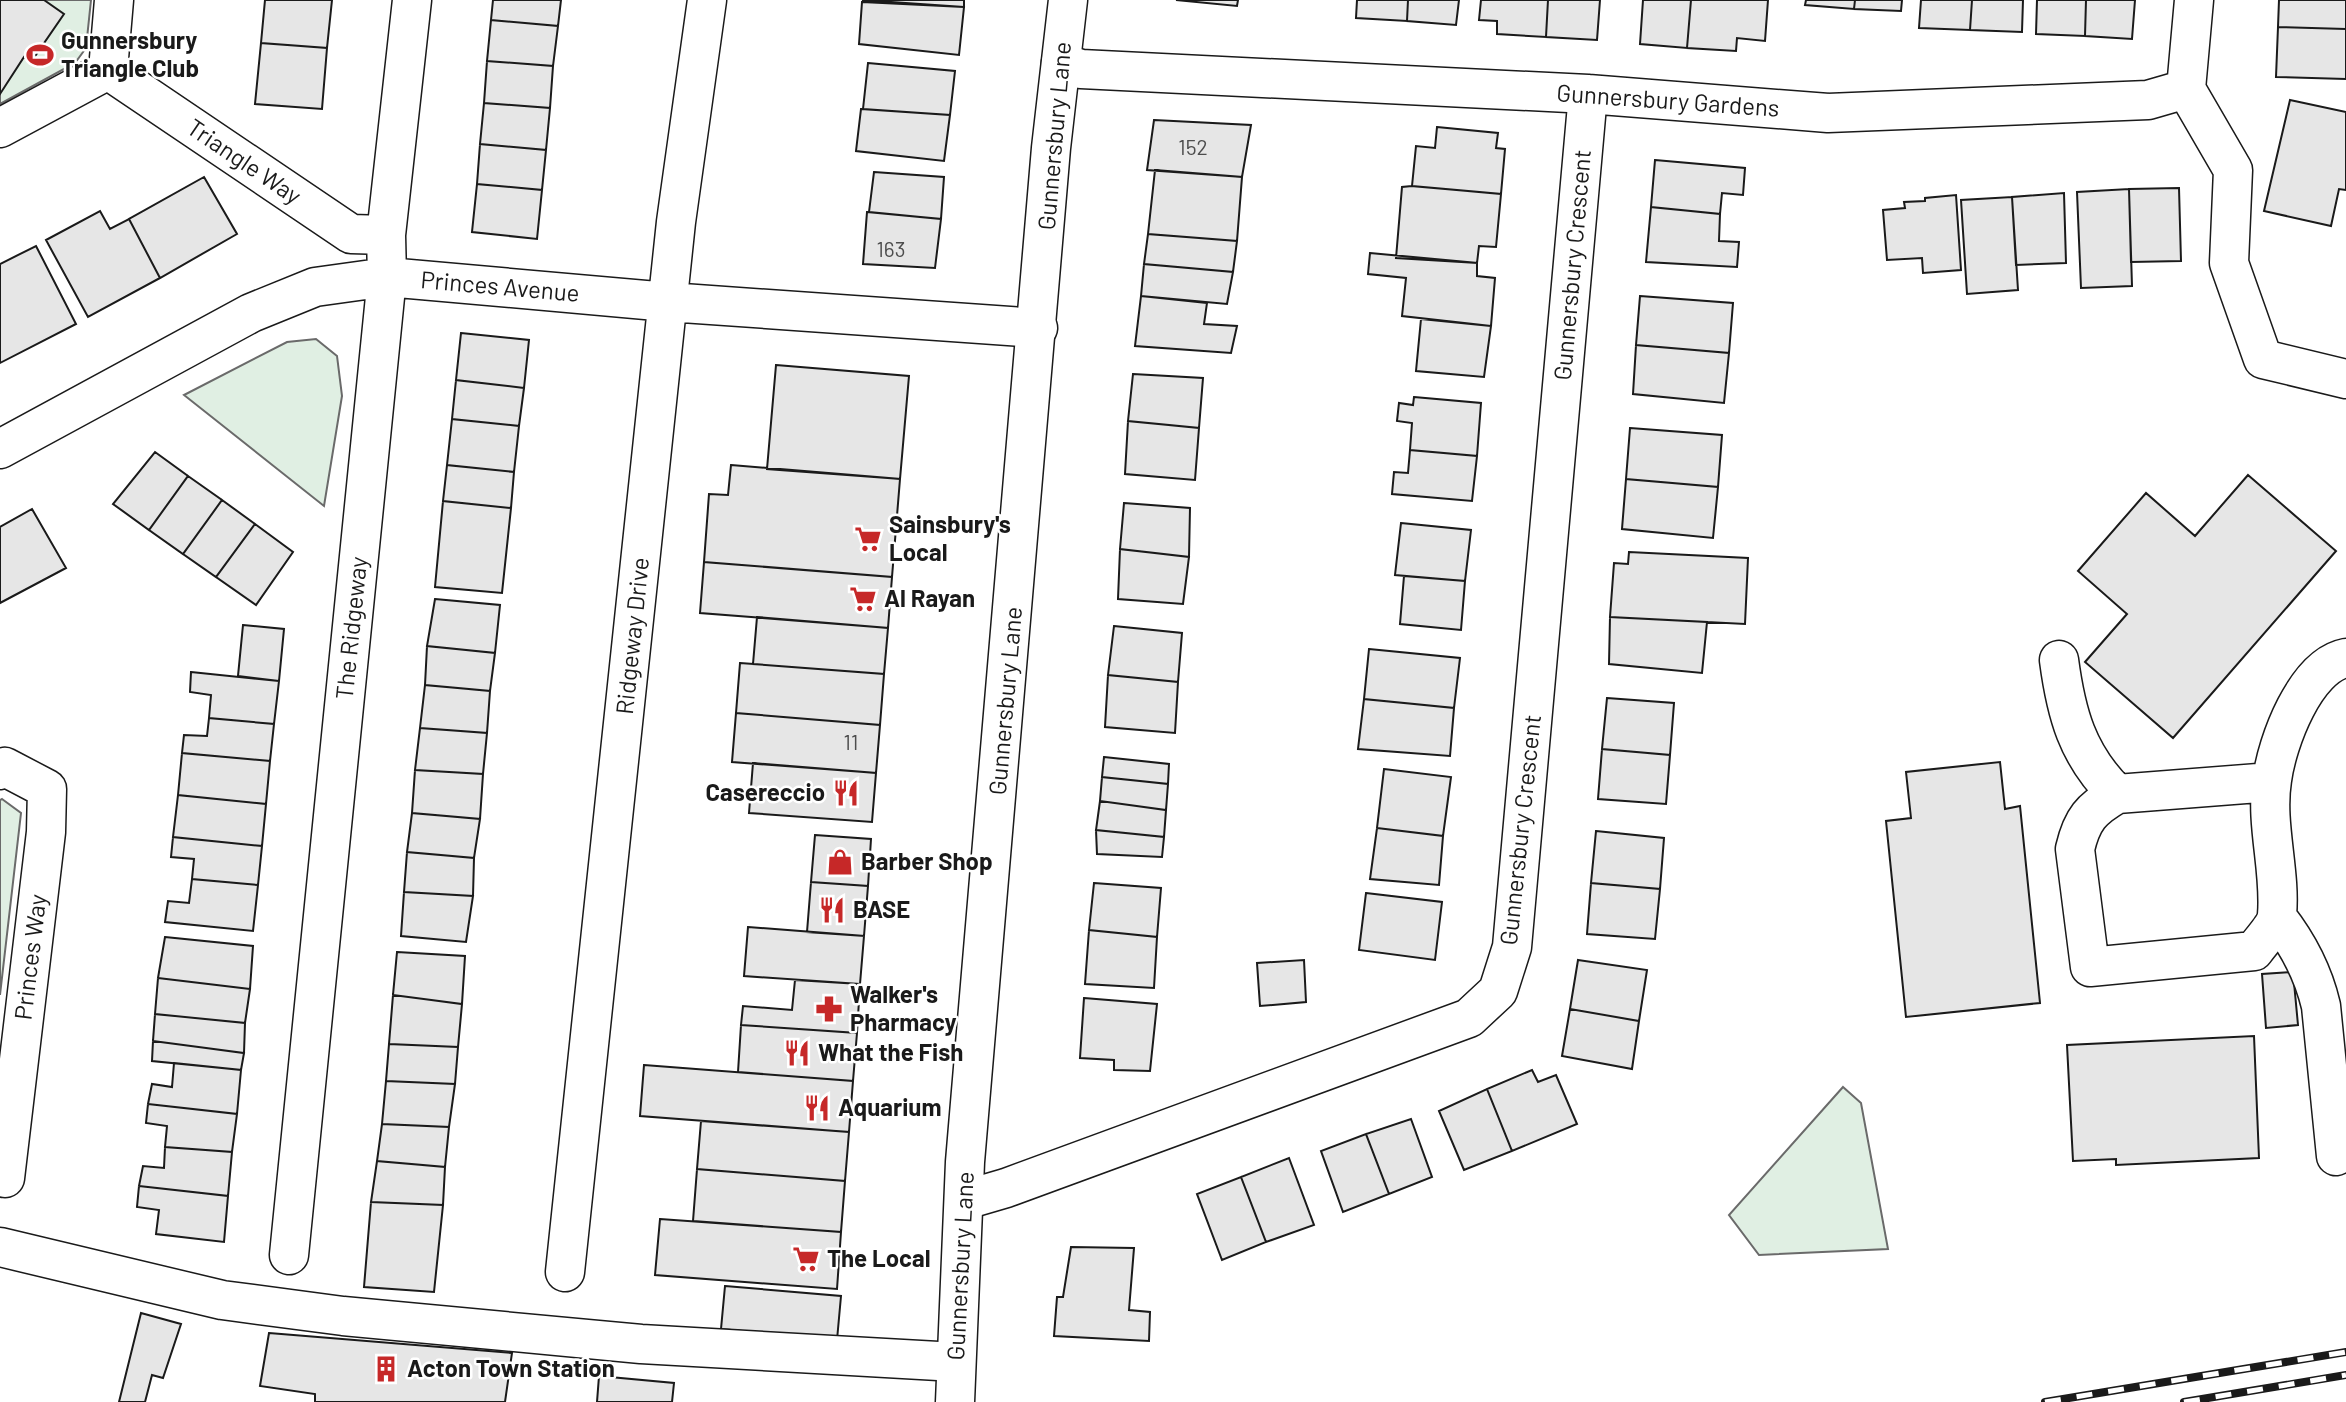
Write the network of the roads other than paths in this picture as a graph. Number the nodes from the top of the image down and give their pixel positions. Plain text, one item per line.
1 (114, 0) edge
2 (412, 0) edge
3 (707, 0) edge
4 (1068, 0) edge
5 (2194, 0) edge
6 (1061, 63) junction
7 (108, 71) junction
8 (2186, 89) junction
9 (1588, 94) junction
10 (0, 128) edge
11 (386, 235) junction
12 (387, 277) junction
13 (668, 302) junction
14 (1038, 328) junction
15 (2346, 379) edge
16 (0, 449) edge
17 (2346, 658) edge
18 (2059, 660) dead end
19 (0, 770) edge
20 (2271, 782) junction
21 (2117, 794) junction
22 (2277, 917) junction
23 (2336, 1156) dead end
24 (5, 1178) dead end
25 (965, 1200) junction
26 (0, 1247) edge
27 (289, 1255) dead end
28 (565, 1272) dead end
29 (956, 1362) junction
30 (955, 1402) edge

1 - 7 street
2 - 11 street, The Ridgeway
3 - 13 street, Ridgeway Drive
4 - 6 street, Gunnersbury Lane
5 - 8 street
6 - 9 street, Gunnersbury Gardens
6 - 14 street, Gunnersbury Lane
7 - 10 street
7 - 11 street, Triangle Way
8 - 9 street, Gunnersbury Gardens
8 - 15 street
9 - 25 street, Gunnersbury Crescent
11 - 12 street, The Ridgeway
12 - 13 street, Princes Avenue
12 - 16 street, Princes Avenue
12 - 27 street, The Ridgeway
13 - 14 street, Princes Avenue
13 - 28 street, Ridgeway Drive
14 - 25 street, Gunnersbury Lane
17 - 20 street
18 - 21 street
19 - 24 street, Princes Way
20 - 21 street
20 - 22 street
21 - 22 street
22 - 23 street
25 - 29 street, Gunnersbury Lane
26 - 29 street
29 - 30 street, Gunnersbury Lane

